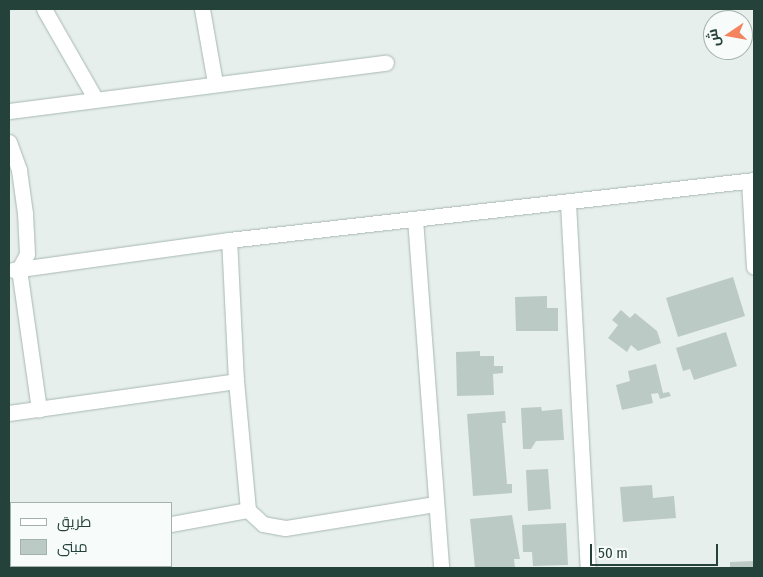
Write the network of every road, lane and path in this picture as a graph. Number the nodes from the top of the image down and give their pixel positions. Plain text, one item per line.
1 (44, 9) edge
2 (202, 9) edge
3 (386, 63) dead end
4 (215, 83) junction
5 (95, 98) junction
6 (9, 111) edge
7 (9, 142) edge
8 (752, 181) edge
9 (568, 203) junction
10 (415, 219) junction
11 (229, 240) junction
12 (754, 267) edge
13 (14, 270) edge
14 (236, 381) junction
15 (39, 410) junction
16 (9, 413) edge
17 (435, 504) junction
18 (248, 510) junction
19 (172, 524) edge
20 (441, 568) edge
21 (588, 568) edge

1 - 5 street
2 - 4 street
3 - 4 street
4 - 5 street
5 - 6 street
7 - 13 street
8 - 9 street
8 - 12 street
9 - 10 street
9 - 21 street
10 - 11 street
10 - 17 street
11 - 13 street
11 - 14 street
13 - 15 street
14 - 15 street
14 - 18 street
15 - 16 street
17 - 18 street
17 - 20 street
18 - 19 street

